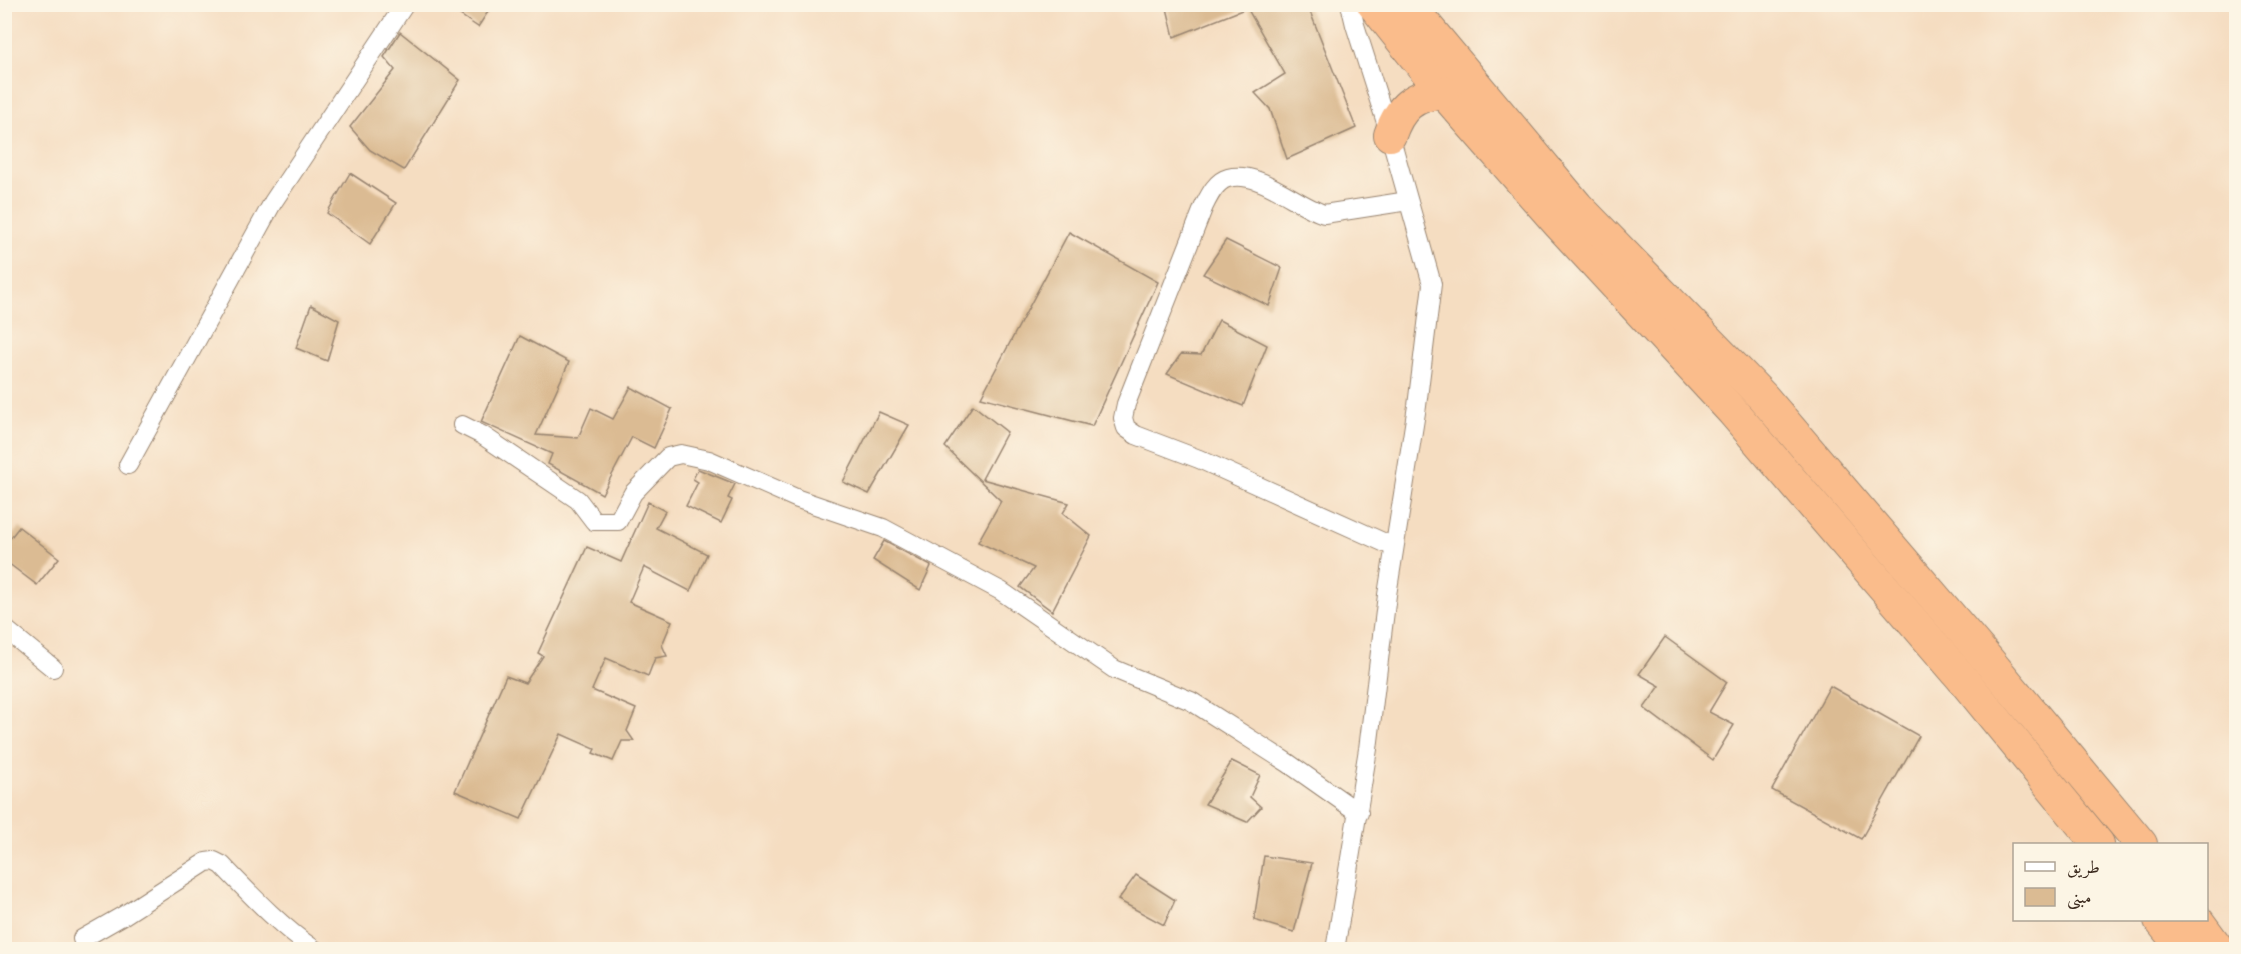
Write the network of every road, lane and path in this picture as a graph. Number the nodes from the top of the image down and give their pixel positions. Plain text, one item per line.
1 (405, 4) edge
2 (1350, 4) edge
3 (1373, 4) edge
4 (1408, 4) edge
5 (1443, 92) junction
6 (1390, 135) junction
7 (1408, 201) junction
8 (462, 425) dead end
9 (128, 465) dead end
10 (1394, 547) junction
11 (4, 628) edge
12 (53, 668) dead end
13 (1359, 813) junction
14 (2097, 843) edge
15 (2140, 843) edge
16 (2161, 921) edge
17 (2198, 921) edge
18 (82, 939) dead end
19 (314, 949) edge
20 (1335, 950) edge
21 (2184, 950) edge
22 (2219, 950) edge

1 - 9 street
2 - 6 street
3 - 5 highway
4 - 15 highway
5 - 6 highway
5 - 14 highway
6 - 7 street
7 - 10 street
7 - 10 street
8 - 13 street
10 - 13 street
11 - 12 street
13 - 20 street
16 - 21 highway
17 - 22 highway
18 - 19 street

